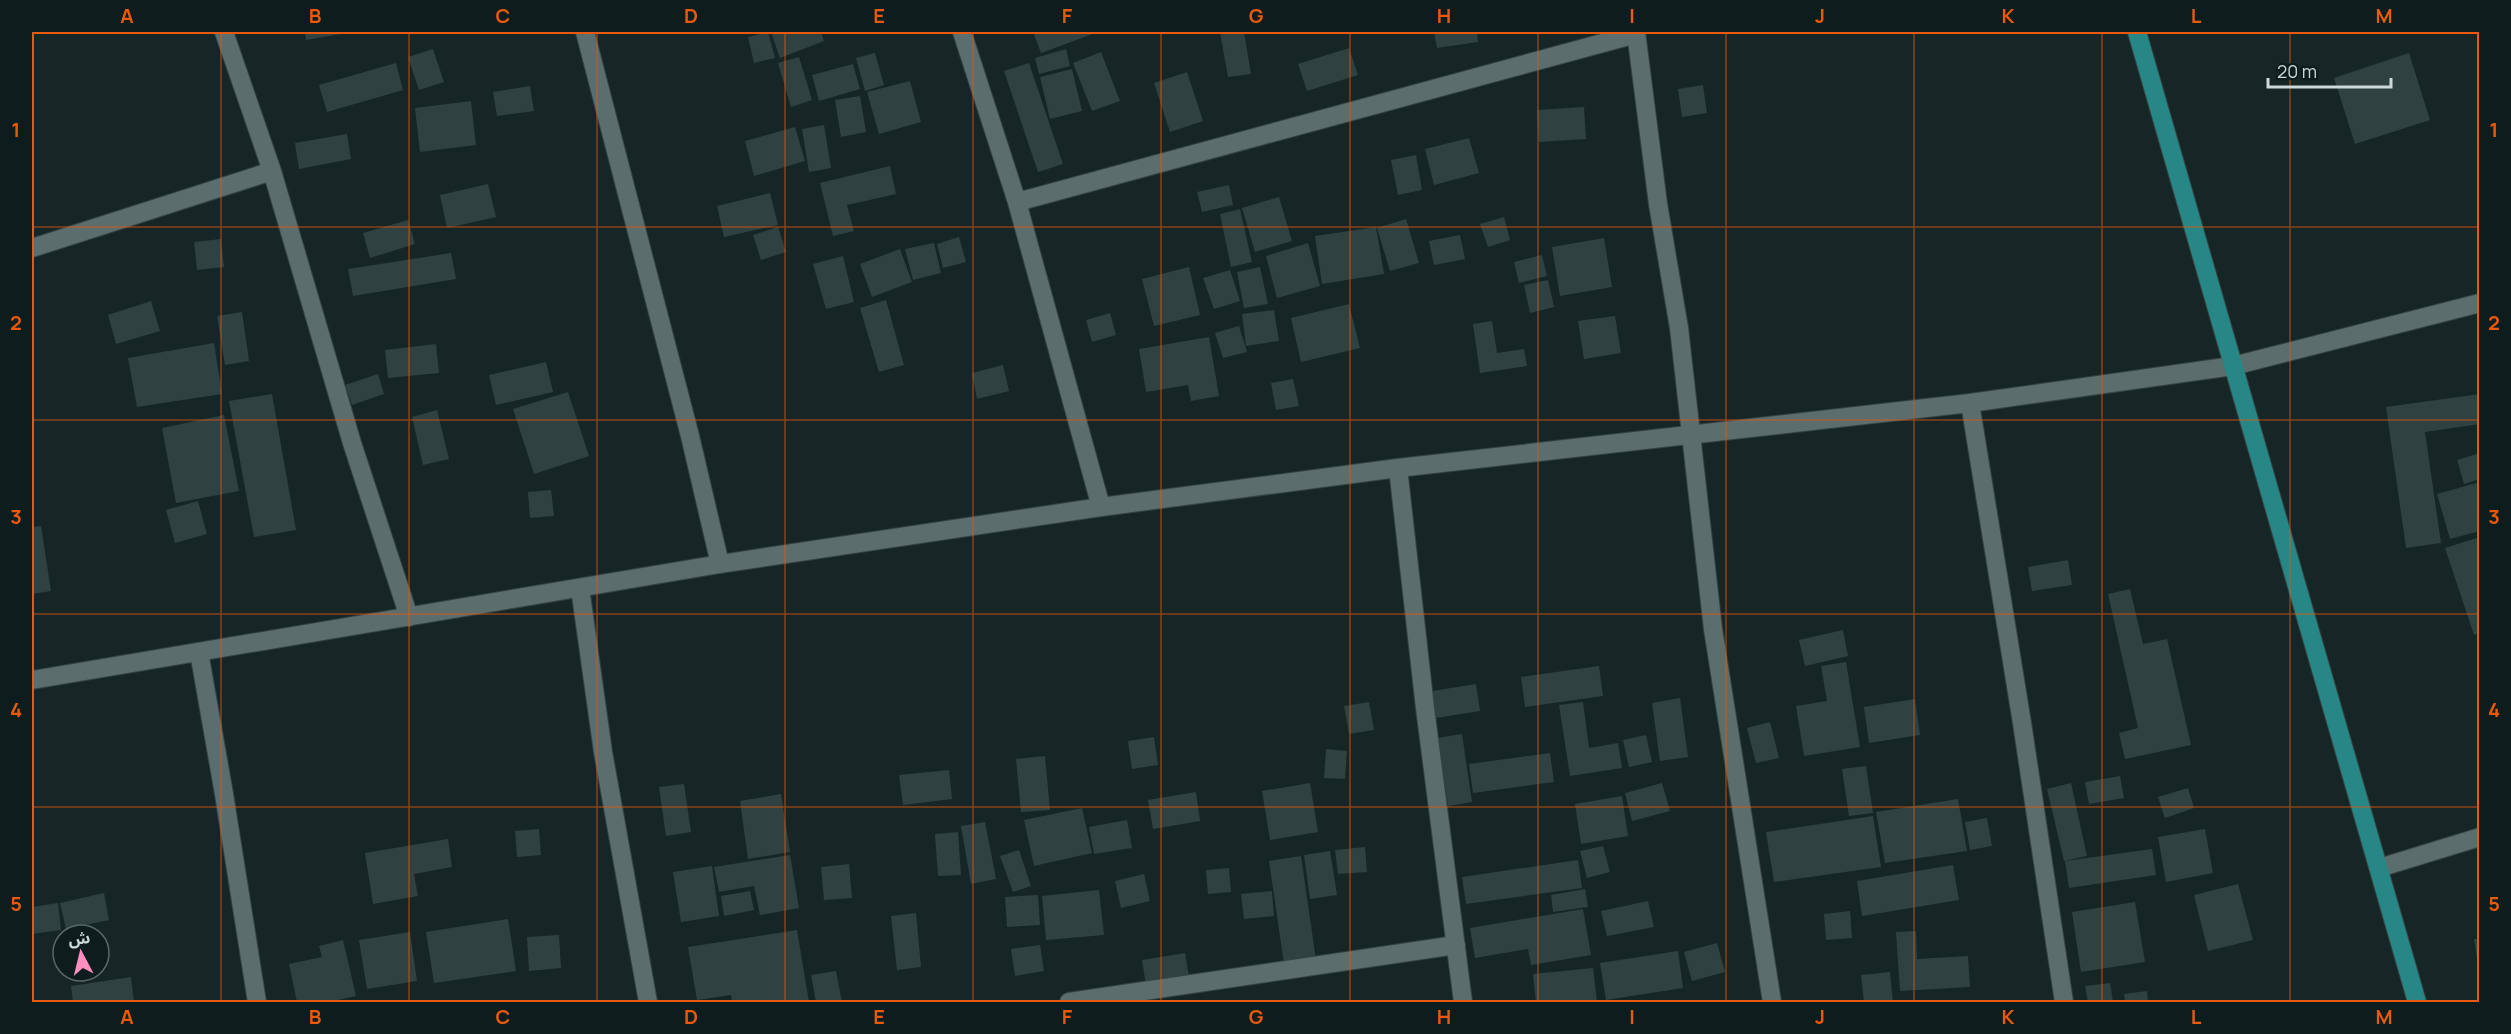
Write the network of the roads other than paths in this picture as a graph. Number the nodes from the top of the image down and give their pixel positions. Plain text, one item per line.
1 (224, 32) edge
2 (585, 32) edge
3 (962, 32) edge
4 (2137, 32) edge
5 (1636, 33) edge
6 (272, 171) junction
7 (1017, 202) junction
8 (32, 246) edge
9 (2480, 303) edge
10 (2233, 366) junction
11 (1970, 403) junction
12 (1691, 436) junction
13 (1398, 468) junction
14 (1101, 507) junction
15 (720, 564) junction
16 (580, 588) junction
17 (410, 617) junction
18 (199, 652) junction
19 (32, 680) edge
20 (2480, 837) edge
21 (2379, 868) junction
22 (1456, 945) junction
23 (257, 1002) edge
24 (648, 1002) edge
25 (1069, 1002) edge
26 (1463, 1002) edge
27 (1772, 1002) edge
28 (2064, 1002) edge
29 (2417, 1002) edge

1 - 6 street
2 - 15 street
3 - 7 street
4 - 10 main road
5 - 7 street
5 - 12 street
6 - 8 street
6 - 17 street
7 - 14 street
9 - 10 street
10 - 11 street
10 - 21 main road
11 - 12 street
11 - 28 street
12 - 13 street
12 - 27 street
13 - 14 street
13 - 22 street
14 - 15 street
15 - 16 street
16 - 17 street
16 - 24 street
17 - 18 street
18 - 19 street
18 - 23 street
20 - 21 street
21 - 29 main road
22 - 25 street
22 - 26 street

